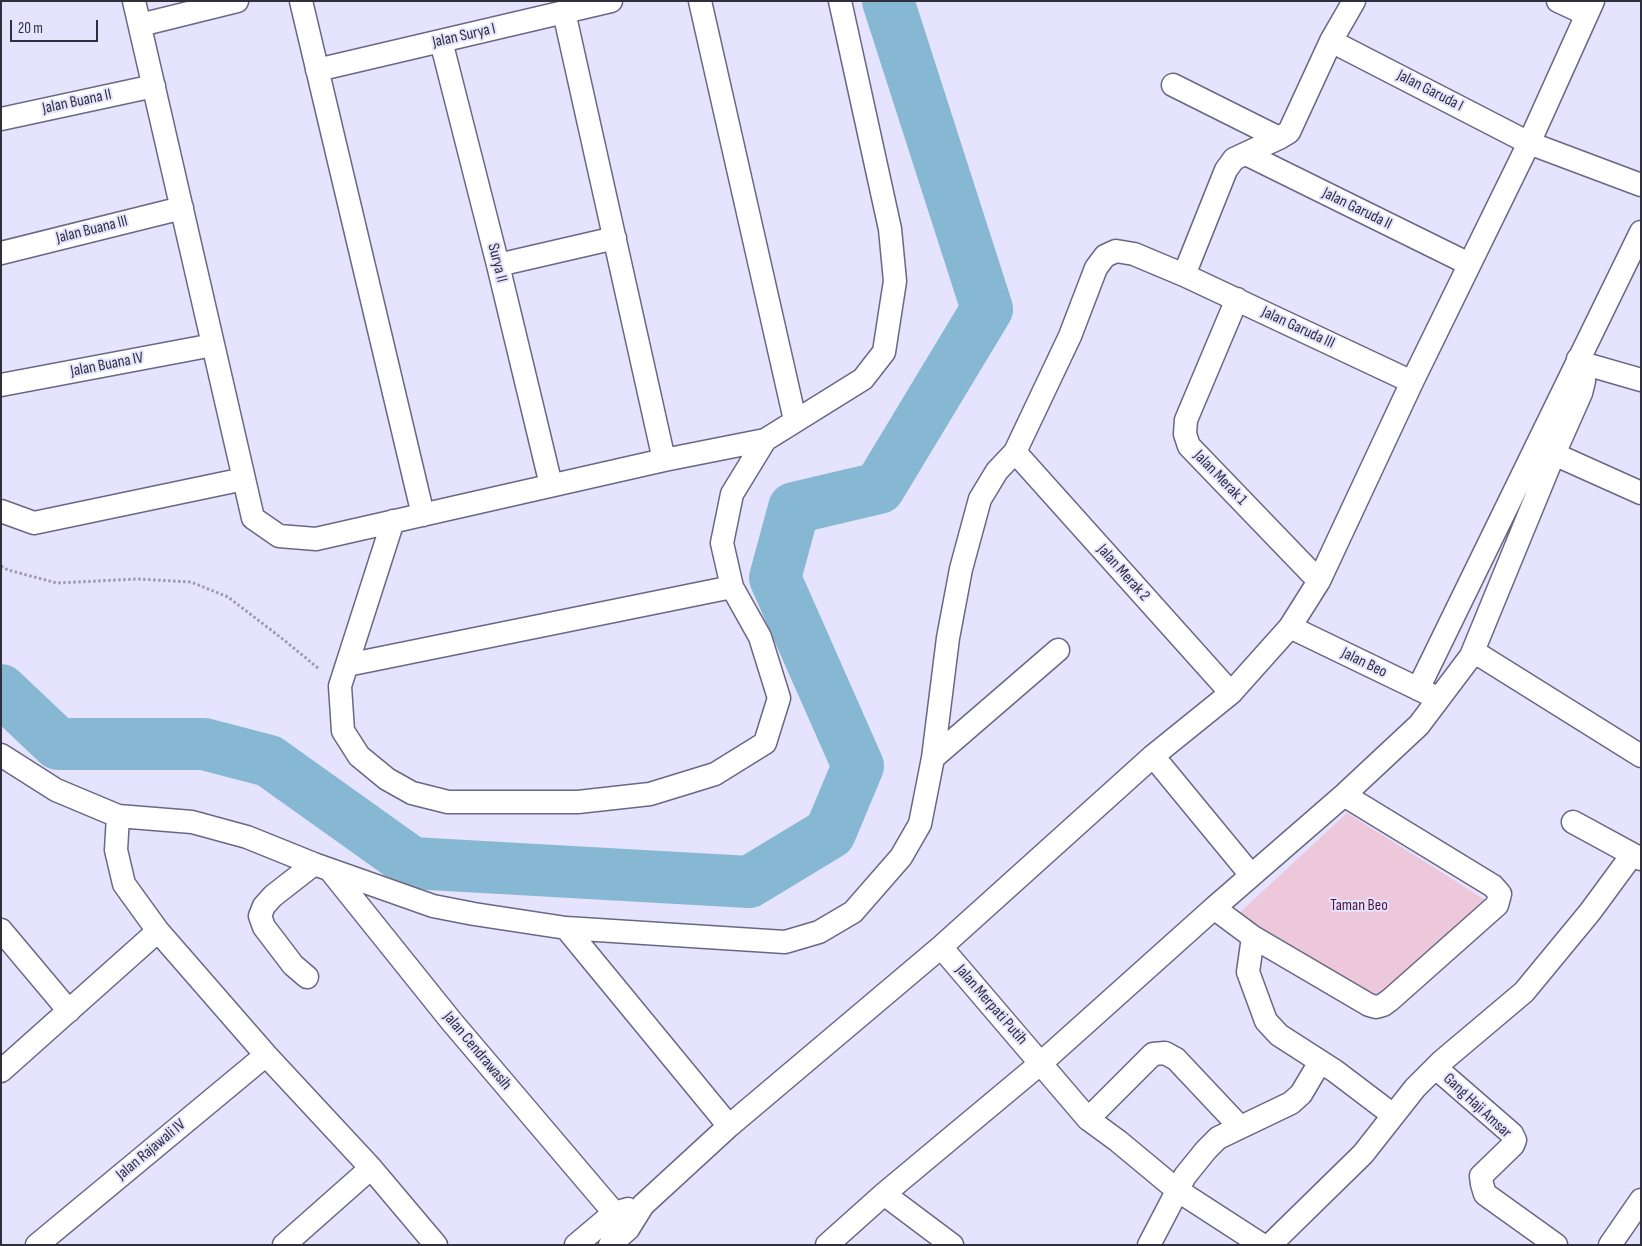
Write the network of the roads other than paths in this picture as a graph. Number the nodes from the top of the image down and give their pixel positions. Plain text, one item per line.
1 (134, 1) edge
2 (237, 1) edge
3 (300, 1) edge
4 (611, 1) edge
5 (700, 1) edge
6 (840, 1) edge
7 (1354, 1) edge
8 (1558, 1) edge
9 (1590, 8) edge
10 (564, 12) junction
11 (140, 25) junction
12 (441, 41) junction
13 (1331, 41) junction
14 (317, 70) junction
15 (1173, 85) dead end
16 (154, 86) junction
17 (1, 119) edge
18 (1279, 138) junction
19 (1529, 143) junction
20 (1246, 154) junction
21 (1641, 185) edge
22 (182, 208) junction
23 (1641, 232) edge
24 (615, 238) junction
25 (1, 252) edge
26 (1469, 264) junction
27 (498, 265) junction
28 (1184, 275) junction
29 (1237, 299) junction
30 (213, 345) junction
31 (1580, 361) junction
32 (1641, 380) edge
33 (1412, 382) junction
34 (1, 385) edge
35 (795, 420) junction
36 (765, 440) junction
37 (1015, 452) junction
38 (1554, 454) junction
39 (664, 460) junction
40 (244, 479) junction
41 (551, 485) junction
42 (1641, 493) edge
43 (1, 511) edge
44 (423, 515) junction
45 (394, 521) junction
46 (1319, 581) junction
47 (732, 586) junction
48 (1290, 627) junction
49 (1058, 650) dead end
50 (1471, 656) junction
51 (344, 675) junction
52 (1231, 693) junction
53 (1428, 694) junction
54 (1, 755) edge
55 (1153, 756) junction
56 (1641, 756) edge
57 (933, 758) junction
58 (1344, 795) junction
59 (118, 816) junction
60 (1573, 822) dead end
61 (1636, 857) edge
62 (322, 867) junction
63 (1251, 875) junction
64 (1214, 908) junction
65 (566, 928) junction
66 (1, 930) edge
67 (158, 931) junction
68 (1253, 937) junction
69 (941, 947) junction
70 (307, 977) dead end
71 (69, 1011) junction
72 (266, 1055) junction
73 (1320, 1062) junction
74 (1041, 1063) junction
75 (1436, 1068) junction
76 (1, 1071) edge
77 (1393, 1115) junction
78 (1088, 1119) junction
79 (729, 1126) junction
80 (1240, 1127) junction
81 (371, 1168) junction
82 (1178, 1190) junction
83 (884, 1194) junction
84 (1641, 1200) edge
85 (621, 1221) junction
86 (37, 1245) edge
87 (284, 1245) edge
88 (436, 1245) edge
89 (576, 1245) edge
90 (610, 1245) edge
91 (827, 1245) edge
92 (952, 1245) edge
93 (1149, 1245) edge
94 (1262, 1245) edge
95 (1270, 1245) edge
96 (1556, 1245) edge
97 (1610, 1245) edge

1 - 11 street
2 - 11 street
3 - 14 street
4 - 10 street, Jalan Surya I
5 - 35 street
6 - 35 street
7 - 13 street
8 - 9 street
9 - 19 street
10 - 12 street, Jalan Surya I
10 - 24 street
11 - 16 street
12 - 14 street, Jalan Surya I
12 - 27 street, Surya II
13 - 18 street
13 - 19 street, Jalan Garuda I
14 - 44 street
15 - 18 street
16 - 17 street, Jalan Buana II
16 - 22 street
18 - 20 street
19 - 21 street, Jalan Garuda I
19 - 26 street
20 - 26 street, Jalan Garuda II
20 - 28 street
22 - 25 street, Jalan Buana III
22 - 30 street
23 - 31 street
24 - 27 street
24 - 39 street
26 - 33 street
27 - 41 street, Surya II
28 - 29 street, Jalan Garuda III
28 - 37 street, Jalan Garuda III
29 - 33 street, Jalan Garuda III
29 - 46 street, Jalan Merak 1
30 - 34 street, Jalan Buana IV
30 - 40 street
31 - 32 street
31 - 38 street
31 - 53 street
33 - 46 street
35 - 36 street
36 - 39 street
36 - 47 street
37 - 52 street, Jalan Merak 2
37 - 57 street, Jalan Garuda III
38 - 42 street
38 - 50 street
39 - 41 street
40 - 43 street
40 - 45 street
41 - 44 street
44 - 45 street
45 - 51 street
46 - 48 street
47 - 51 street
47 - 51 street
48 - 52 street
48 - 53 street, Jalan Beo
49 - 57 street
50 - 53 street
50 - 56 street
52 - 55 street
53 - 58 street
54 - 59 street, Jalan Garuda III
55 - 63 street
55 - 69 street
57 - 65 street, Jalan Garuda III
58 - 63 street
58 - 68 street
59 - 62 street, Jalan Garuda III
59 - 67 street
60 - 61 street
61 - 75 street
62 - 65 street, Jalan Garuda III
62 - 70 street
62 - 85 street, Jalan Cendrawasih
63 - 64 street
64 - 68 street
64 - 74 street
65 - 79 street
66 - 71 street
67 - 71 street
67 - 72 street
68 - 73 street
69 - 74 street, Jalan Merpati Putih
69 - 79 street
71 - 76 street
72 - 81 street
72 - 86 street, Jalan Rajawali IV
73 - 77 street
73 - 80 street
74 - 78 street, Jalan Merpati Putih
74 - 83 street
75 - 77 street
75 - 96 street, Gang Haji Amsar
77 - 95 street
78 - 80 street
78 - 82 street, Jalan Merpati Putih
79 - 85 street
80 - 82 street
81 - 87 street
81 - 88 street
82 - 93 street
82 - 94 street, Jalan Merpati Putih
83 - 91 street
83 - 92 street
84 - 97 street
85 - 89 street
85 - 90 street

